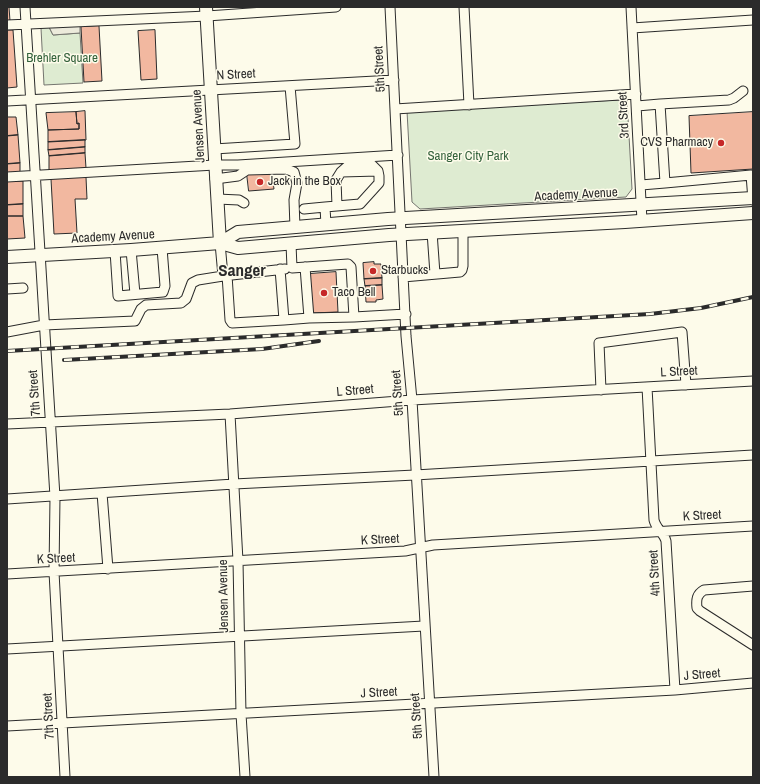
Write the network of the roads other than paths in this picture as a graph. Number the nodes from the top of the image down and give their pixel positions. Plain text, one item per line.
1 (25, 7) edge
2 (336, 7) edge
3 (390, 7) edge
4 (464, 7) edge
5 (631, 7) edge
6 (206, 11) edge
7 (753, 20) edge
8 (26, 24) junction
9 (7, 25) edge
10 (632, 28) junction
11 (394, 80) junction
12 (290, 86) junction
13 (211, 89) junction
14 (743, 91) dead end
15 (636, 94) junction
16 (31, 100) junction
17 (7, 101) edge
18 (660, 104) junction
19 (469, 105) junction
20 (637, 106) junction
21 (395, 109) junction
22 (214, 149) junction
23 (398, 155) junction
24 (215, 165) junction
25 (35, 175) junction
26 (7, 177) edge
27 (216, 179) junction
28 (665, 183) junction
29 (641, 185) junction
30 (217, 199) junction
31 (753, 199) edge
32 (244, 203) dead end
33 (338, 206) junction
34 (642, 206) junction
35 (325, 207) junction
36 (304, 209) dead end
37 (534, 211) junction
38 (753, 213) edge
39 (401, 218) junction
40 (642, 221) junction
41 (326, 225) junction
42 (295, 228) junction
43 (487, 229) junction
44 (463, 230) junction
45 (432, 232) junction
46 (402, 234) junction
47 (220, 243) junction
48 (292, 244) junction
49 (162, 248) junction
50 (131, 250) junction
51 (115, 251) junction
52 (39, 255) junction
53 (7, 257) edge
54 (305, 267) junction
55 (292, 268) junction
56 (280, 269) junction
57 (435, 274) junction
58 (225, 276) junction
59 (404, 277) junction
60 (23, 288) dead end
61 (7, 289) edge
62 (135, 294) junction
63 (406, 314) junction
64 (354, 317) junction
65 (309, 318) junction
66 (284, 320) junction
67 (44, 325) junction
68 (7, 332) edge
69 (753, 381) edge
70 (686, 385) junction
71 (647, 387) junction
72 (601, 390) junction
73 (412, 400) junction
74 (230, 414) junction
75 (50, 422) junction
76 (7, 424) edge
77 (753, 454) edge
78 (651, 461) junction
79 (415, 475) junction
80 (234, 484) junction
81 (102, 493) junction
82 (55, 496) junction
83 (7, 499) edge
84 (753, 526) edge
85 (659, 531) junction
86 (420, 548) junction
87 (238, 561) junction
88 (108, 569) junction
89 (54, 572) junction
90 (7, 574) edge
91 (753, 586) edge
92 (424, 626) junction
93 (239, 636) junction
94 (753, 644) edge
95 (58, 646) junction
96 (7, 649) edge
97 (753, 683) edge
98 (675, 690) junction
99 (429, 703) junction
100 (241, 714) junction
101 (62, 724) junction
102 (7, 726) edge
103 (65, 777) edge
104 (245, 777) edge
105 (427, 777) edge
106 (434, 777) edge

1 - 8 street, 7th Street
2 - 6 street
3 - 11 street, 5th Street
4 - 19 street
5 - 10 street, 3rd Street
6 - 8 street
6 - 13 main road, Jensen Avenue
7 - 10 street
8 - 9 street
8 - 16 street, 7th Street
10 - 15 street, 3rd Street
11 - 12 street, N Street
11 - 21 street, 5th Street
12 - 13 street, N Street
12 - 22 street
13 - 16 street, N Street
13 - 22 main road, Jensen Avenue
14 - 18 street
15 - 19 street
15 - 20 street, 3rd Street
16 - 17 street, N Street
16 - 25 street, 7th Street
18 - 20 street
18 - 28 street
19 - 21 street
20 - 29 street, 3rd Street
21 - 23 street, 5th Street
22 - 24 main road, Jensen Avenue
23 - 24 street
23 - 39 street, 5th Street
24 - 25 street
24 - 27 main road, Jensen Avenue
25 - 26 street
25 - 52 street, 7th Street
27 - 30 main road, Jensen Avenue
27 - 42 street
28 - 29 street
28 - 31 street
29 - 34 street, 3rd Street
30 - 32 street
30 - 47 main road, Jensen Avenue
31 - 34 main road, Academy Avenue
33 - 33 street
33 - 35 street
34 - 37 main road, Academy Avenue
34 - 40 street, 3rd Street
35 - 36 street
35 - 41 street
37 - 39 main road, Academy Avenue
37 - 43 main road
38 - 40 main road
39 - 41 main road, Academy Avenue
39 - 46 street, 5th Street
40 - 43 main road
41 - 42 main road, Academy Avenue
42 - 47 main road, Academy Avenue
43 - 44 main road
44 - 45 main road
44 - 57 street
45 - 46 main road
45 - 57 street
46 - 48 main road
46 - 59 street, 5th Street
47 - 48 main road
47 - 49 main road, Academy Avenue
47 - 58 street
48 - 55 street
49 - 50 main road, Academy Avenue
49 - 62 street
50 - 51 main road, Academy Avenue
50 - 62 street
51 - 52 main road, Academy Avenue
51 - 62 street
52 - 53 main road, Academy Avenue
52 - 67 street, 7th Street
54 - 55 street
54 - 64 street
54 - 65 street
55 - 56 street
56 - 58 street
56 - 66 street
57 - 59 street
58 - 66 street
58 - 67 street
59 - 63 street, 5th Street
60 - 61 street
63 - 64 street
63 - 73 street, 5th Street
64 - 65 street
65 - 66 street
67 - 68 street
67 - 75 street, 7th Street
69 - 70 street, L Street
70 - 71 street, L Street
70 - 72 street
71 - 72 street, L Street
71 - 78 street, 4th Street
72 - 73 street, L Street
73 - 74 street, L Street
73 - 79 street, 5th Street
74 - 75 street, L Street
74 - 80 street, Jensen Avenue
75 - 76 street, L Street
75 - 82 street, 7th Street
77 - 78 street
78 - 79 street
78 - 85 street, 4th Street
79 - 80 street
79 - 86 street, 5th Street
80 - 81 street
80 - 87 street, Jensen Avenue
81 - 82 street
81 - 88 street
82 - 83 street
82 - 89 street, 7th Street
84 - 85 street, K Street
85 - 86 street, K Street
85 - 98 street, 4th Street
86 - 87 street, K Street
86 - 92 street, 5th Street
87 - 88 street, K Street
87 - 93 street, Jensen Avenue
88 - 89 street, K Street
89 - 90 street, K Street
89 - 95 street, 7th Street
91 - 94 street
92 - 93 street
92 - 99 street, 5th Street
93 - 95 street
93 - 100 street, Jensen Avenue
95 - 96 street
95 - 101 street, 7th Street
97 - 98 street, J Street
98 - 99 street, J Street
99 - 100 street, J Street
99 - 106 street, 5th Street
100 - 101 street, J Street
100 - 104 street, Jensen Avenue
101 - 102 street, J Street
101 - 103 street, 7th Street
105 - 106 street

